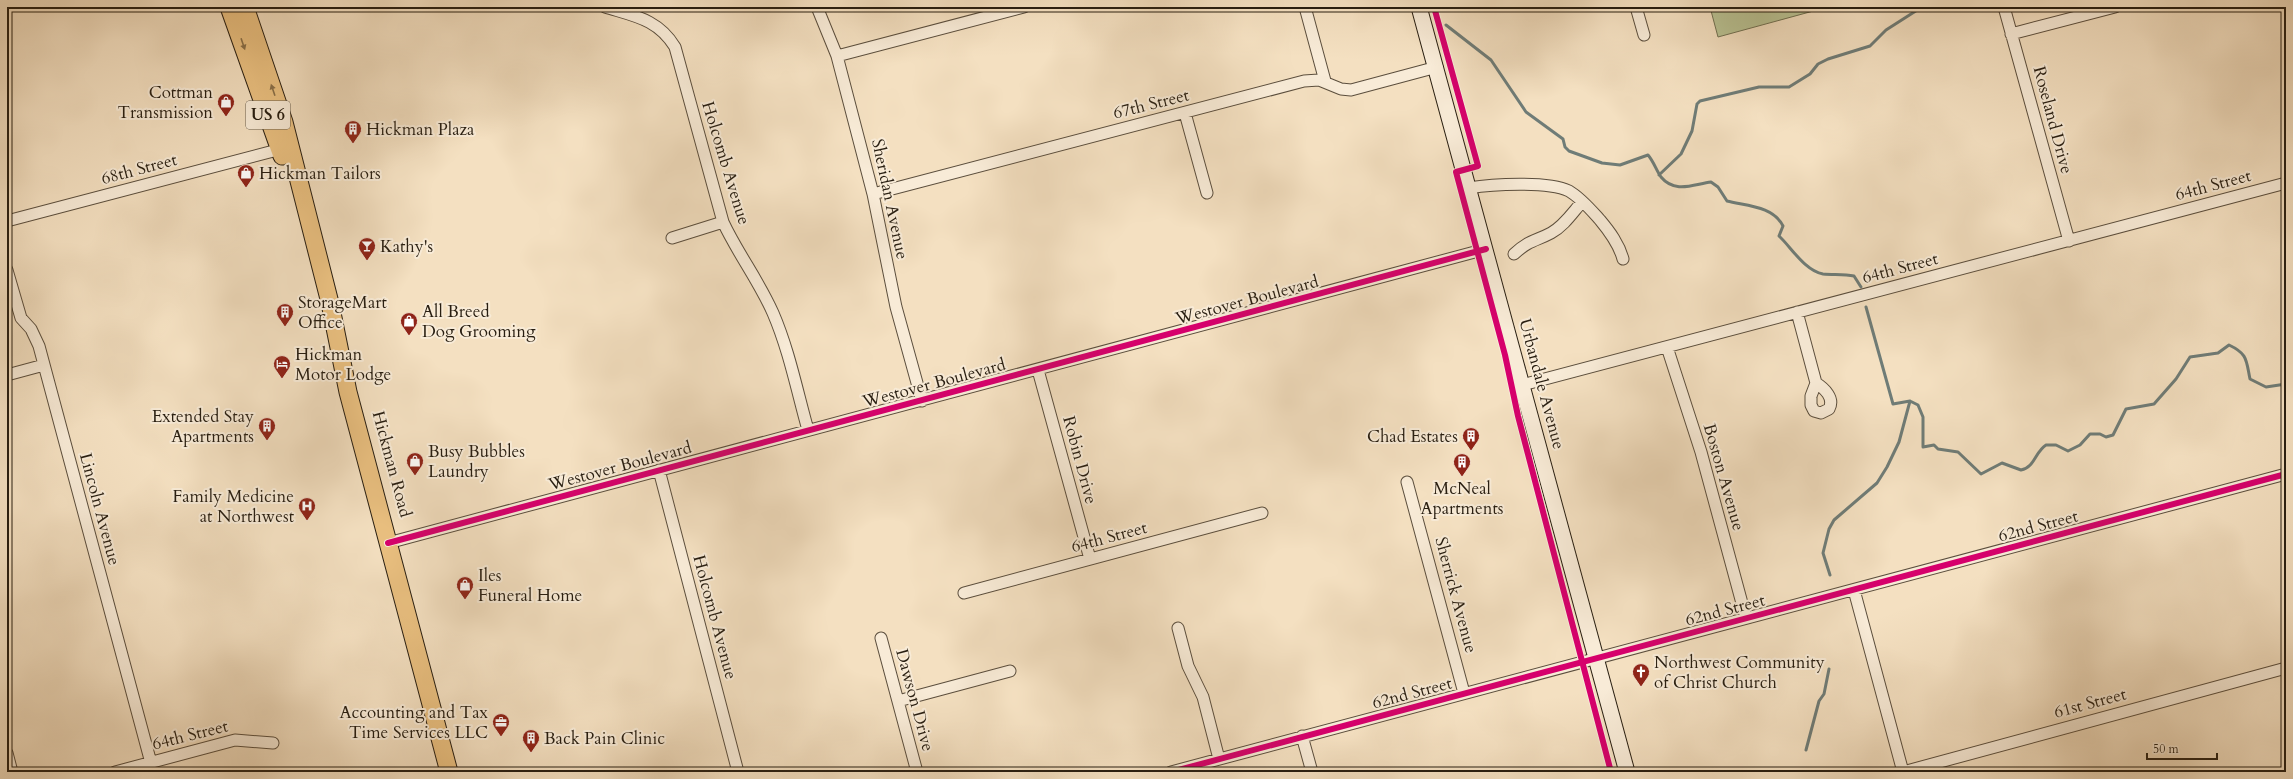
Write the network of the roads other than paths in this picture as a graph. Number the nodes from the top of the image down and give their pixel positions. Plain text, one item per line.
1 (229, 7) edge
2 (245, 7) edge
3 (605, 7) edge
4 (817, 7) edge
5 (1024, 7) edge
6 (1305, 7) edge
7 (1419, 7) edge
8 (1636, 7) edge
9 (2004, 7) edge
10 (2114, 7) edge
11 (2012, 34) junction
12 (1644, 35) dead end
13 (837, 56) junction
14 (1437, 67) junction
15 (1326, 81) junction
16 (1185, 113) junction
17 (285, 148) junction
18 (2286, 183) edge
19 (1469, 188) junction
20 (1208, 193) dead end
21 (873, 194) junction
22 (1582, 202) junction
23 (7, 221) edge
24 (723, 222) junction
25 (672, 238) dead end
26 (2069, 241) junction
27 (1486, 249) junction
28 (1514, 254) dead end
29 (1623, 259) dead end
30 (7, 270) edge
31 (1797, 312) junction
32 (1667, 347) junction
33 (44, 365) junction
34 (1038, 370) junction
35 (7, 375) edge
36 (1816, 383) dead end
37 (1522, 385) junction
38 (922, 401) junction
39 (808, 430) junction
40 (659, 470) junction
41 (2286, 474) edge
42 (1407, 482) dead end
43 (1262, 513) dead end
44 (393, 541) junction
45 (1090, 559) junction
46 (1854, 590) junction
47 (964, 593) dead end
48 (1746, 618) junction
49 (1178, 628) dead end
50 (881, 638) dead end
51 (1596, 658) junction
52 (2286, 668) edge
53 (1010, 671) dead end
54 (1464, 693) junction
55 (898, 701) junction
56 (1302, 736) junction
57 (273, 743) dead end
58 (7, 753) edge
59 (1219, 759) junction
60 (151, 763) junction
61 (12, 772) edge
62 (115, 772) edge
63 (449, 772) edge
64 (460, 772) edge
65 (738, 772) edge
66 (917, 772) edge
67 (1170, 772) edge
68 (1312, 772) edge
69 (1627, 772) edge
70 (1903, 772) edge

1 -> 17 main road, Hickman Road / US 6
17 -> 2 main road, Hickman Road / US 6
3 - 24 street, Holcomb Avenue
4 - 13 street, Sheridan Avenue
5 - 13 street
6 - 15 street
7 - 14 street, Urbandale Avenue
8 - 12 street
9 - 11 street, Roseland Drive
10 - 11 street
11 - 26 street, Roseland Drive
13 - 21 street, Sheridan Avenue
14 - 15 street, 67th Street
14 - 19 street, Urbandale Avenue
15 - 16 street, 67th Street
16 - 20 street
16 - 21 street, 67th Street
17 - 23 street, 68th Street
17 - 44 main road, Hickman Road / US 6
18 - 26 street, 64th Street
19 - 22 street
19 - 27 street, Urbandale Avenue
21 - 38 street, Sheridan Avenue
22 - 28 street
22 - 29 street
24 - 25 street
24 - 39 street, Holcomb Avenue
26 - 31 street, 64th Street
27 - 34 street, Westover Boulevard
27 - 37 street, Urbandale Avenue
30 - 33 street, Lincoln Avenue
31 - 32 street, 64th Street
31 - 36 street
32 - 37 street, 64th Street
32 - 48 street, Boston Avenue
33 - 35 street
33 - 60 street, Lincoln Avenue
34 - 38 street, Westover Boulevard
34 - 45 street, Robin Drive
37 - 51 street, Urbandale Avenue
38 - 39 street, Westover Boulevard
39 - 40 street, Westover Boulevard
40 - 44 street, Westover Boulevard
40 - 65 street, Holcomb Avenue
41 - 46 street, 62nd Street
42 - 54 street, Sherrick Avenue
43 - 45 street, 64th Street
44 - 63 main road, Hickman Road / US 6
44 - 64 main road, Hickman Road / US 6
45 - 47 street, 64th Street
46 - 48 street, 62nd Street
46 - 70 street
48 - 51 street, 62nd Street
49 - 59 street
50 - 55 street, Dawson Drive
51 - 54 street, 62nd Street
51 - 69 street, Urbandale Avenue
52 - 70 street, 61st Street
53 - 55 street
54 - 56 street, 62nd Street
55 - 66 street, Dawson Drive
56 - 59 street, 62nd Street
56 - 68 street
57 - 60 street, 64th Street
58 - 61 street
59 - 67 street, 62nd Street
60 - 62 street, 64th Street

